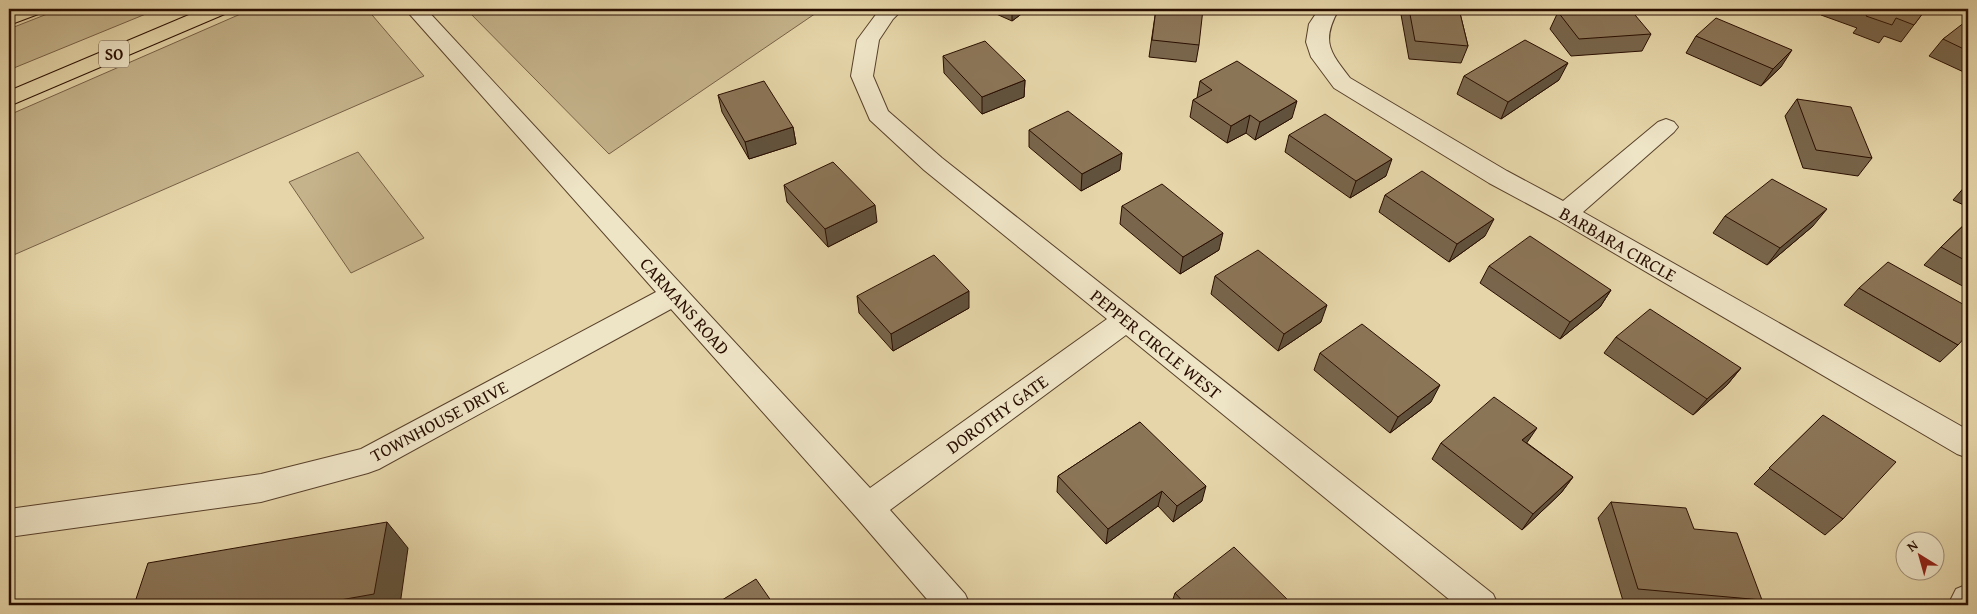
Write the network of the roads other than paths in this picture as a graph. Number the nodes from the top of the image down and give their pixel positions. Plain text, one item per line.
1 (34, 9) edge
2 (220, 9) edge
3 (415, 9) edge
4 (892, 9) edge
5 (1329, 9) edge
6 (9, 19) edge
7 (9, 99) edge
8 (1666, 127) dead end
9 (1565, 214) junction
10 (674, 295) junction
11 (1126, 320) junction
12 (1968, 444) edge
13 (868, 508) junction
14 (9, 522) edge
15 (1968, 600) edge
16 (953, 605) edge
17 (1481, 605) edge
18 (1965, 605) edge

1 - 6 highway
2 - 7 highway, SO
3 - 10 street, CARMANS ROAD
4 - 11 street, PEPPER CIRCLE WEST
5 - 9 street, BARBARA CIRCLE
8 - 9 street
9 - 12 street, BARBARA CIRCLE
10 - 13 street, CARMANS ROAD
10 - 14 street, TOWNHOUSE DRIVE
11 - 13 street, DOROTHY GATE
11 - 17 street, PEPPER CIRCLE WEST
13 - 16 street, CARMANS ROAD
15 - 18 street

